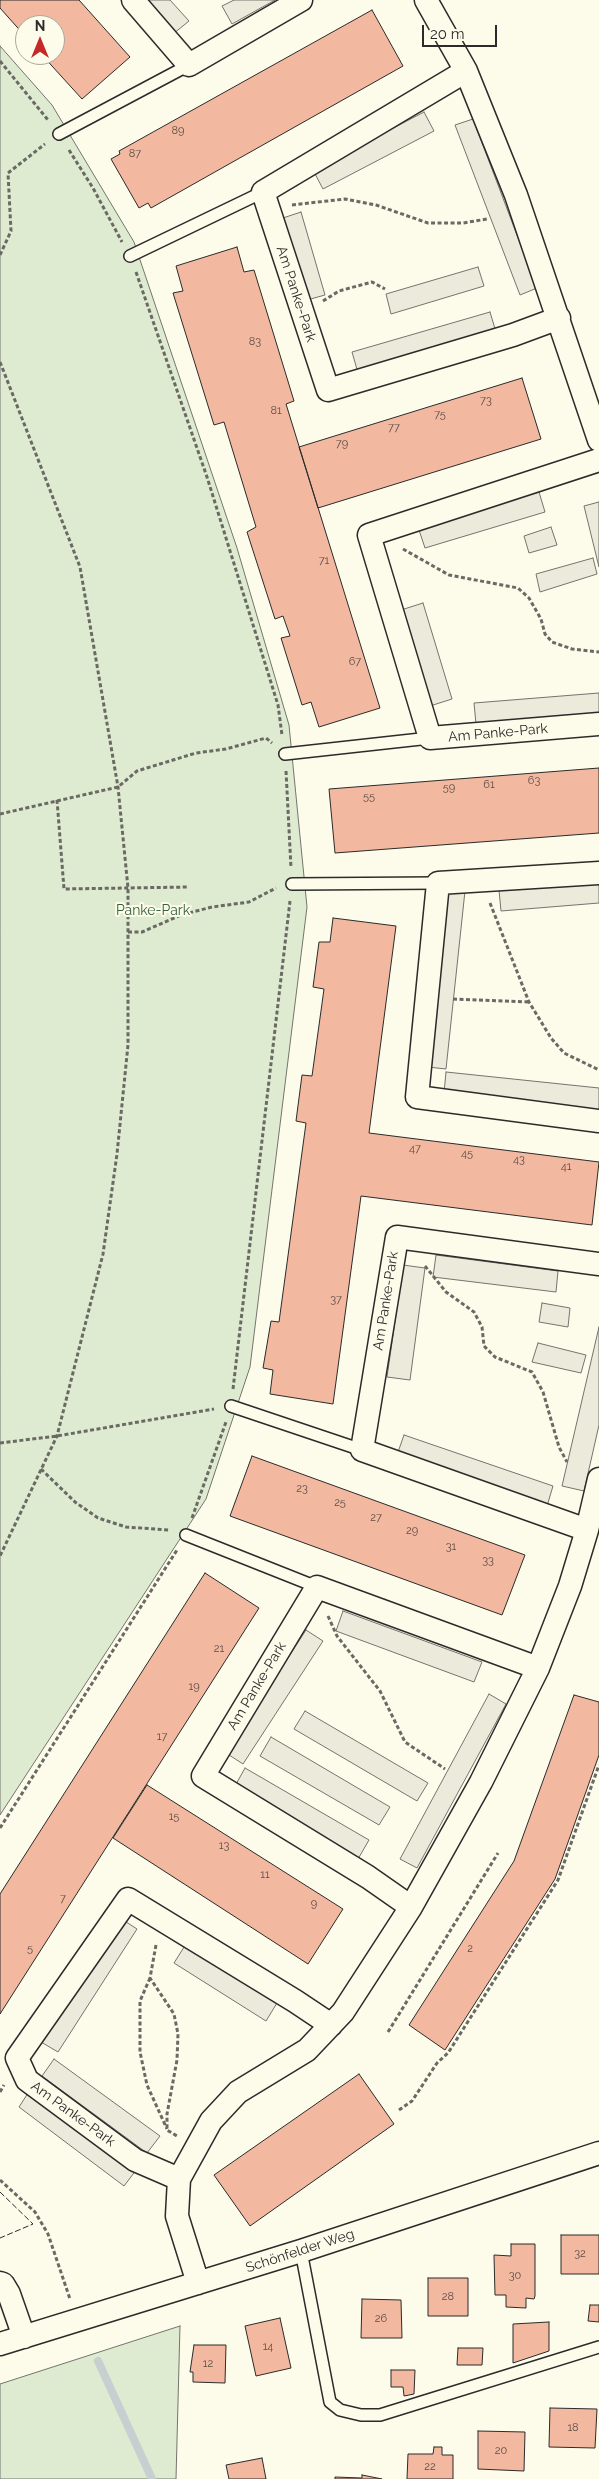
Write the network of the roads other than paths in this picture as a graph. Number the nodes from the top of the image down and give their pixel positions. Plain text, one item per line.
1 (133, 0) edge
2 (301, 0) edge
3 (426, 0) edge
4 (188, 65) junction
5 (466, 71) junction
6 (59, 134) road end
7 (265, 201) junction
8 (130, 256) road end
9 (559, 318) junction
10 (599, 440) edge
11 (599, 460) edge
12 (599, 724) edge
13 (430, 738) junction
14 (285, 754) road end
15 (599, 873) edge
16 (438, 883) junction
17 (292, 884) road end
18 (599, 1121) edge
19 (599, 1264) edge
20 (231, 1406) road end
21 (362, 1450) junction
22 (599, 1479) edge
23 (587, 1530) junction
24 (186, 1535) road end
25 (317, 1587) junction
26 (538, 1668) junction
27 (411, 1906) junction
28 (331, 2025) junction
29 (599, 2154) edge
30 (179, 2179) junction
31 (301, 2251) junction
32 (198, 2283) junction
33 (0, 2284) edge
34 (24, 2337) junction
35 (0, 2344) edge
36 (599, 2347) edge

1 - 4 street
2 - 4 street
3 - 5 street
4 - 6 lane
5 - 7 street
5 - 9 street
7 - 8 lane
7 - 9 street, Am Panke-Park
9 - 10 street
11 - 13 street, Am Panke-Park
12 - 13 street, Am Panke-Park
13 - 14 lane
15 - 16 street
16 - 17 lane
16 - 18 street
19 - 21 street, Am Panke-Park
20 - 21 lane
21 - 23 street
22 - 23 street
23 - 26 street
24 - 25 lane
25 - 26 street
25 - 27 street, Am Panke-Park
26 - 27 street
27 - 28 street
28 - 30 street
28 - 30 street, Am Panke-Park
29 - 31 street, Schönfelder Weg
30 - 32 street
31 - 32 street, Schönfelder Weg
31 - 36 lane
32 - 34 street, Schönfelder Weg
33 - 34 street
34 - 35 street, Schönfelder Weg

